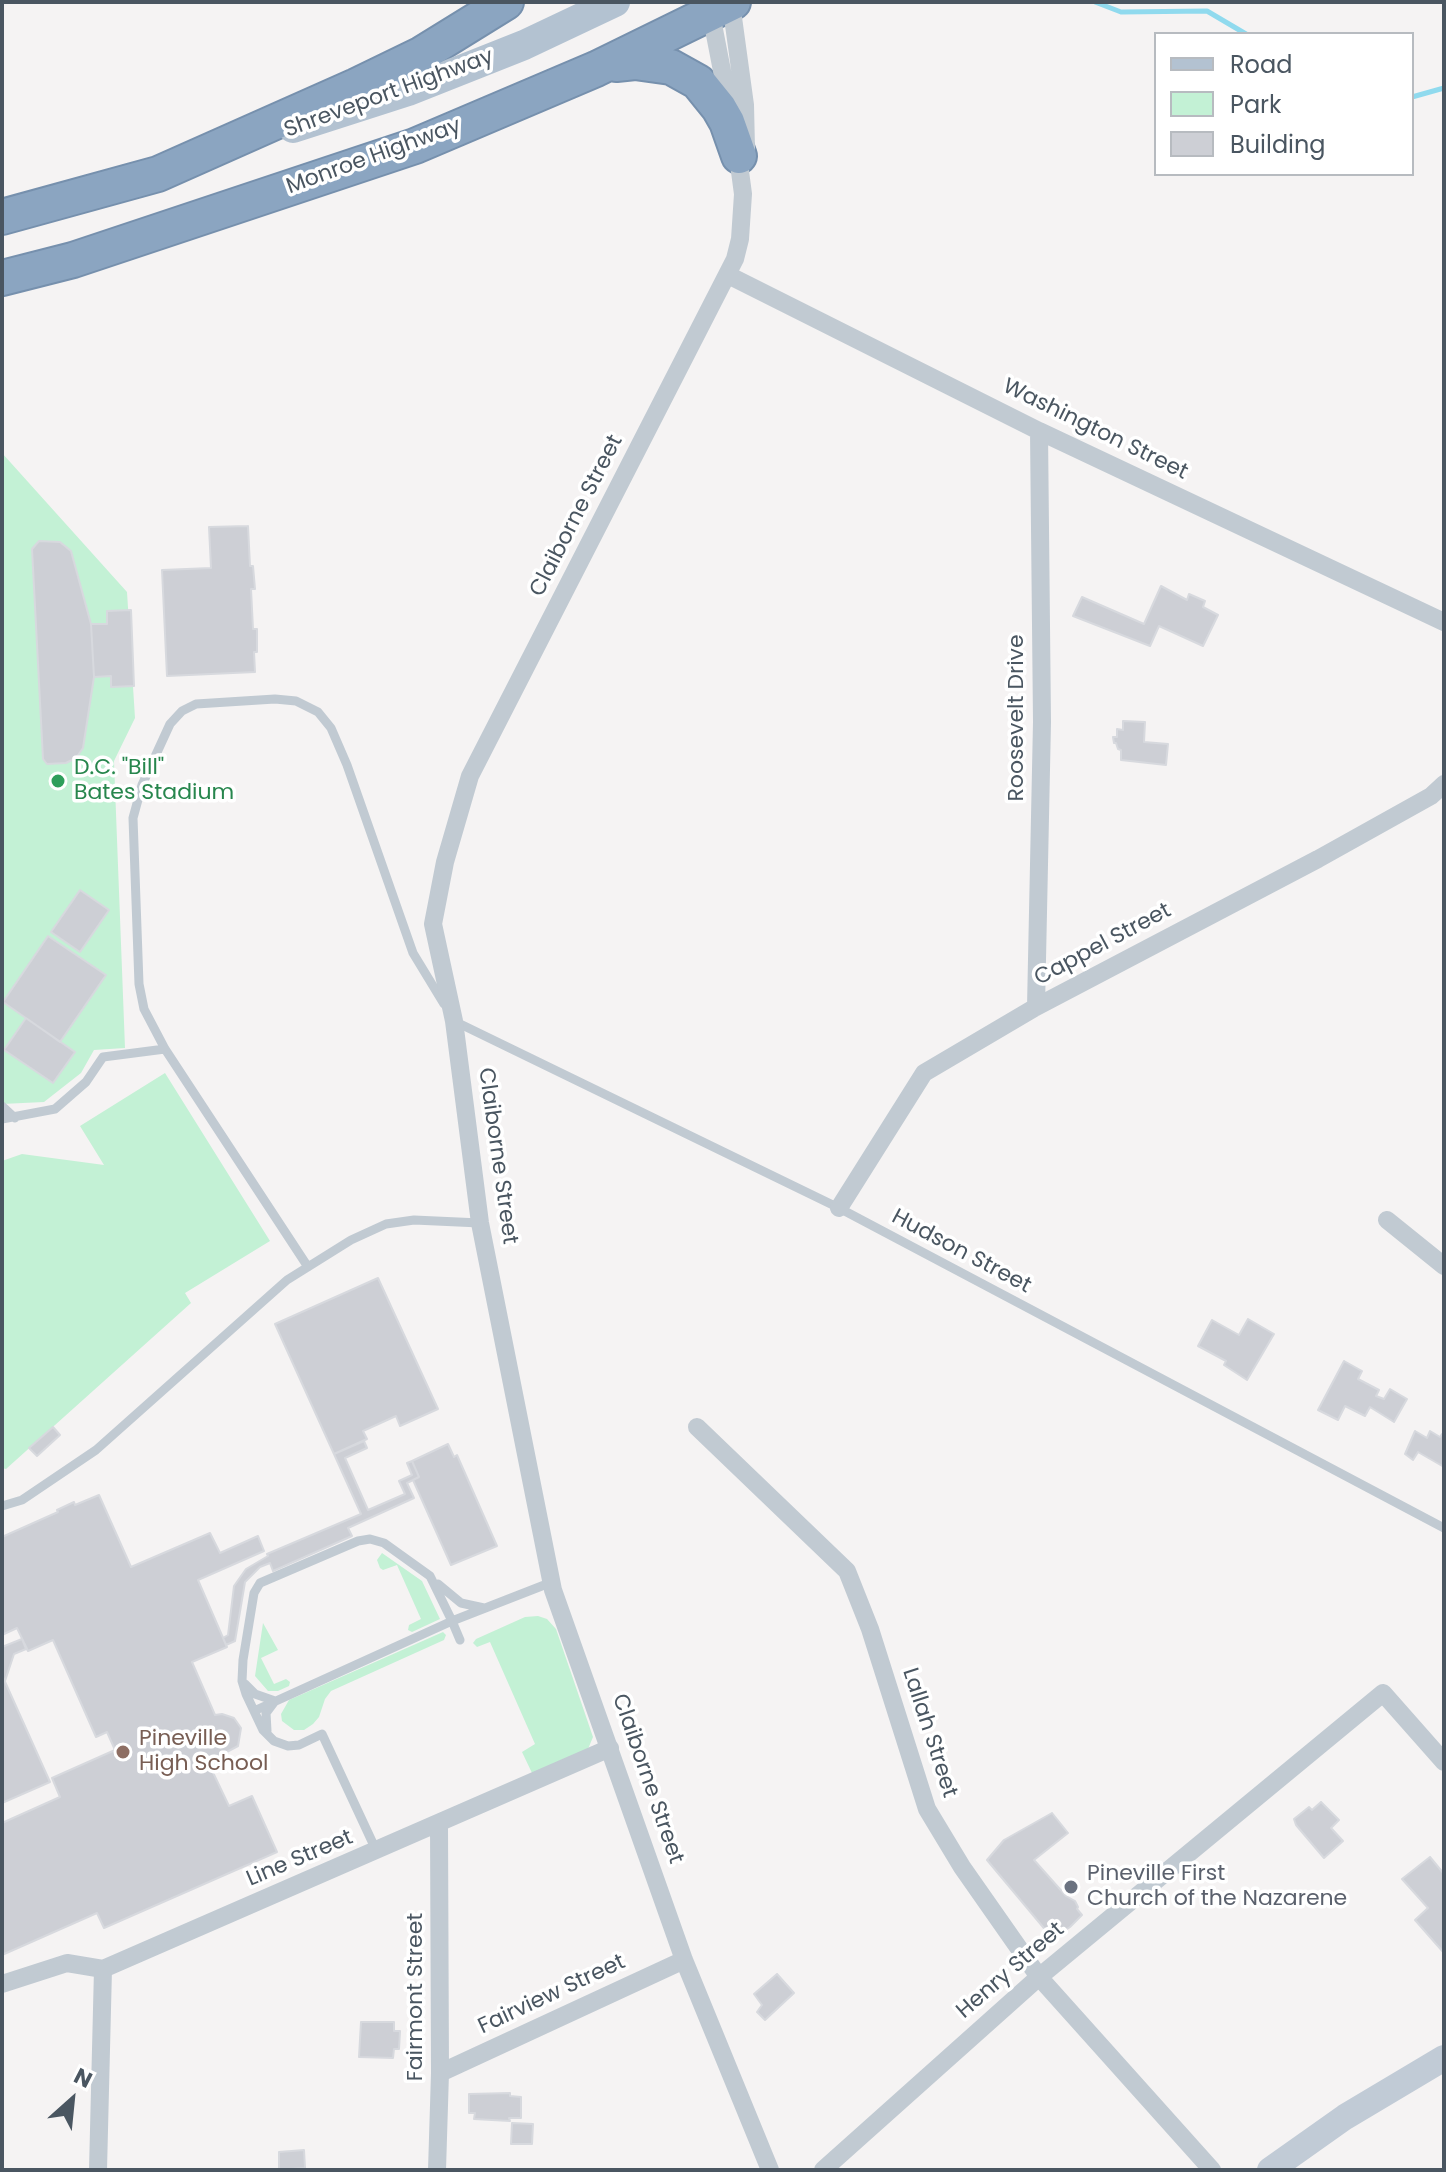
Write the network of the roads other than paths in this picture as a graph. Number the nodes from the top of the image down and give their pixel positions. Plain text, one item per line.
1 (506, 2) edge
2 (615, 2) edge
3 (723, 5) edge
4 (596, 69) junction
5 (740, 165) junction
6 (158, 174) junction
7 (2, 217) edge
8 (728, 275) junction
9 (2, 278) edge
10 (1039, 431) junction
11 (1444, 622) edge
12 (1444, 784) edge
13 (1036, 1007) junction
14 (454, 1021) junction
15 (165, 1049) junction
16 (2, 1106) edge
17 (15, 1118) junction
18 (2, 1119) edge
19 (839, 1208) junction
20 (1387, 1220) dead end
21 (480, 1223) junction
22 (1443, 1265) edge
23 (308, 1267) junction
24 (697, 1427) dead end
25 (2, 1506) edge
26 (1444, 1528) edge
27 (430, 1576) junction
28 (552, 1582) junction
29 (486, 1608) junction
30 (452, 1621) junction
31 (460, 1640) dead end
32 (242, 1681) junction
33 (275, 1701) junction
34 (254, 1711) junction
35 (268, 1734) junction
36 (610, 1748) junction
37 (1444, 1762) edge
38 (439, 1825) junction
39 (377, 1851) junction
40 (684, 1960) junction
41 (103, 1969) junction
42 (1039, 1977) junction
43 (2, 1984) edge
44 (1444, 2058) edge
45 (440, 2073) junction
46 (98, 2170) edge
47 (437, 2170) edge
48 (770, 2170) edge
49 (823, 2170) edge
50 (1212, 2170) edge
51 (1270, 2170) edge

1 - 6 highway
2 - 6 main road, Shreveport Highway
3 - 4 highway, Monroe Highway
3 - 5 street, Claiborne Street
4 - 5 highway
4 - 9 highway, Monroe Highway
5 - 8 street, Claiborne Street
6 - 7 highway
8 - 10 street, Washington Street
8 - 14 street, Claiborne Street
10 - 11 street, Washington Street
10 - 13 street, Roosevelt Drive
12 - 13 street, Cappel Street
13 - 19 street, Cappel Street
14 - 15 lane
14 - 19 lane, Hudson Street
14 - 21 street, Claiborne Street
15 - 17 lane
15 - 23 lane
16 - 17 lane
17 - 18 lane
19 - 26 lane, Hudson Street
20 - 22 street
21 - 23 lane
21 - 28 street, Claiborne Street
23 - 25 lane
24 - 42 street, Lallah Street
27 - 29 lane
27 - 30 lane
27 - 32 lane
28 - 29 lane
28 - 36 street, Claiborne Street
29 - 30 lane
30 - 31 lane
30 - 33 lane
32 - 33 lane
32 - 34 lane
33 - 34 lane
33 - 35 lane
34 - 35 lane
35 - 39 lane
36 - 38 street, Line Street
36 - 40 street, Claiborne Street
37 - 42 street, Henry Street
38 - 39 street, Line Street
38 - 45 street, Fairmont Street
39 - 41 street, Line Street
40 - 45 street, Fairview Street
40 - 48 street, Claiborne Street
41 - 43 street
41 - 46 street
42 - 49 street, Henry Street
42 - 50 street, Lallah Street
44 - 51 main road
45 - 47 street, Fairmont Street

